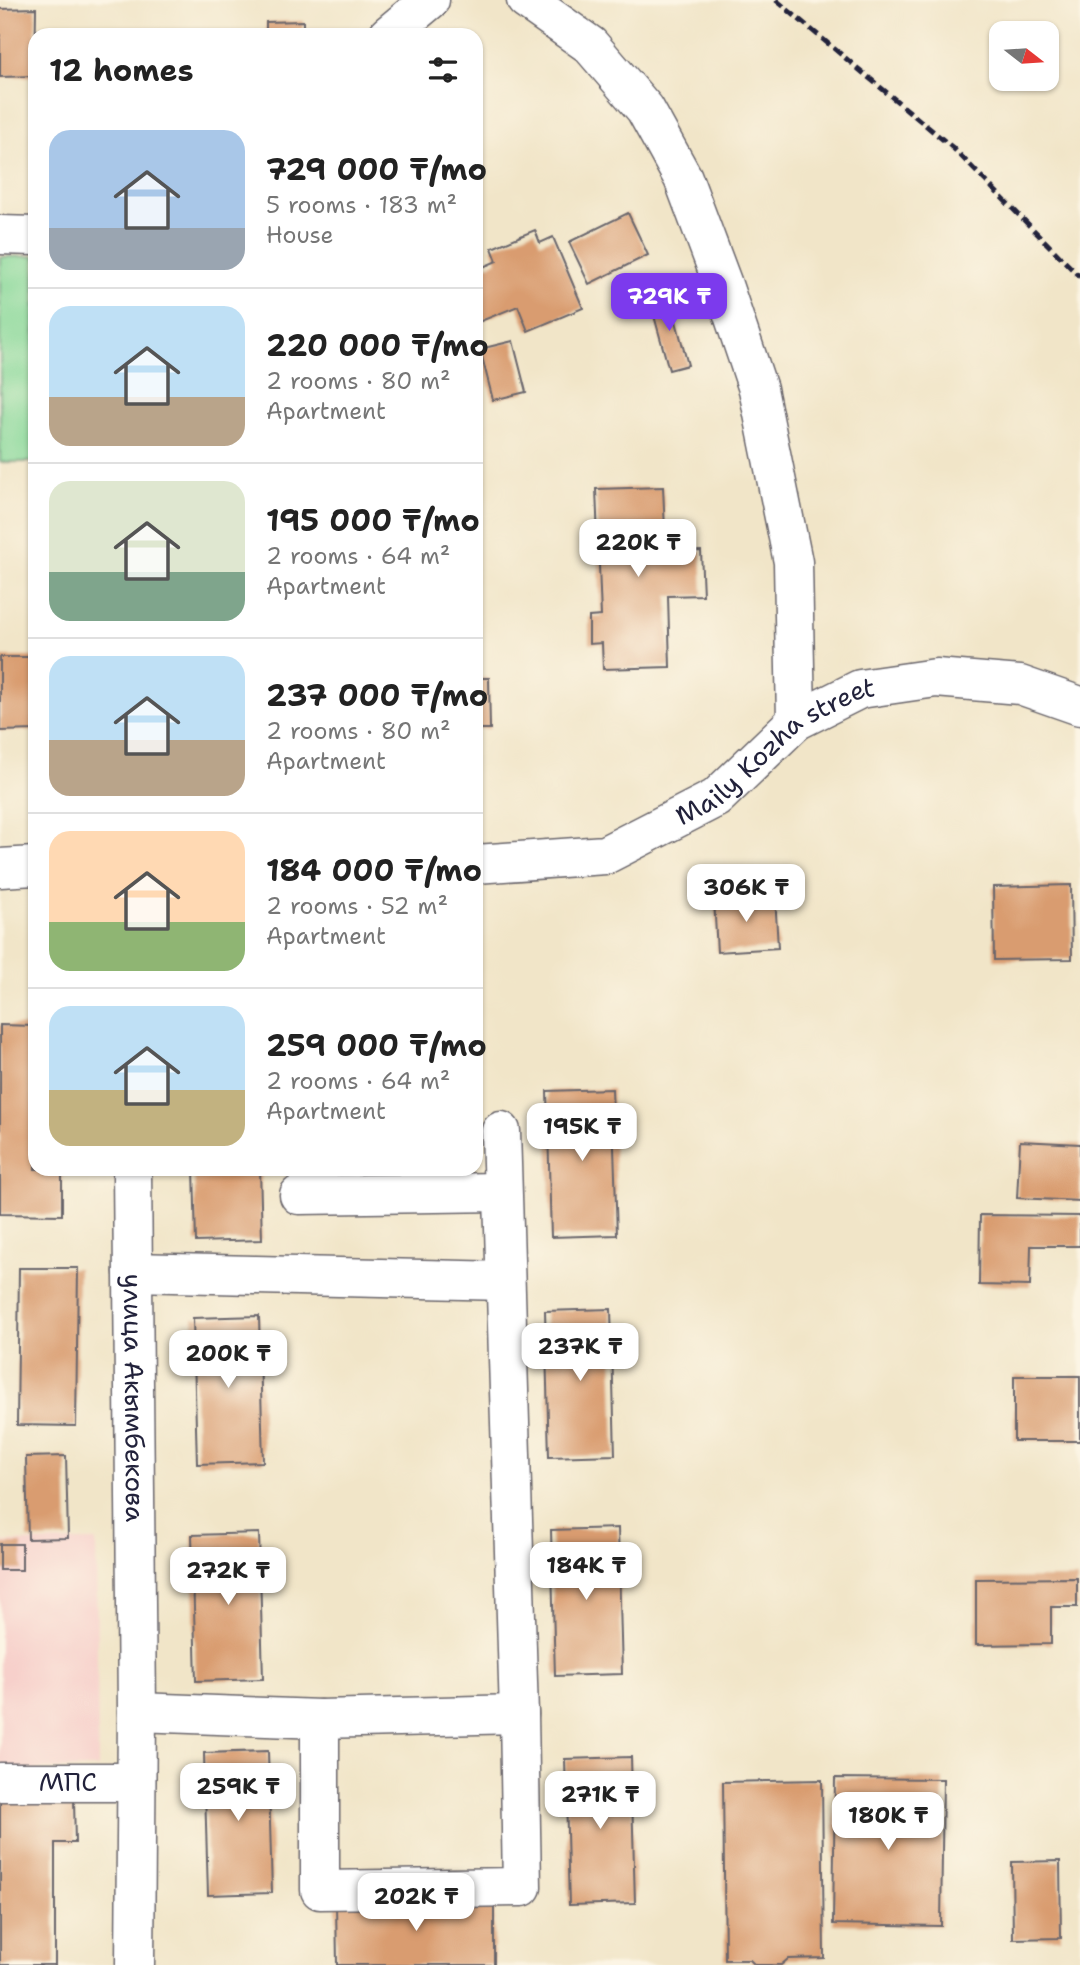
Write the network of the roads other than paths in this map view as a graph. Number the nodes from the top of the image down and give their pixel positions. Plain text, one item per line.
1 (430, 0) edge
2 (526, 0) edge
3 (396, 28) edge
4 (0, 235) edge
5 (28, 236) edge
6 (1080, 706) edge
7 (796, 721) junction
8 (483, 864) edge
9 (28, 866) edge
10 (0, 868) edge
11 (500, 1131) dead end
12 (132, 1176) edge
13 (502, 1192) junction
14 (299, 1195) dead end
15 (133, 1272) junction
16 (505, 1281) junction
17 (137, 1712) junction
18 (519, 1714) junction
19 (320, 1719) junction
20 (0, 1782) edge
21 (136, 1782) junction
22 (135, 1965) edge

1 - 3 street
2 - 7 street
4 - 5 street
6 - 7 street, Maily Kozha street
7 - 8 street, Maily Kozha street
9 - 10 street
11 - 13 street
12 - 15 street, улица Акымбекова
13 - 14 street
13 - 16 street
15 - 16 street
15 - 17 street, улица Акымбекова
16 - 18 street
17 - 19 street
17 - 21 street, улица Акымбекова
18 - 19 street
18 - 19 street
20 - 21 street, МПС
21 - 22 street, улица Акымбекова

